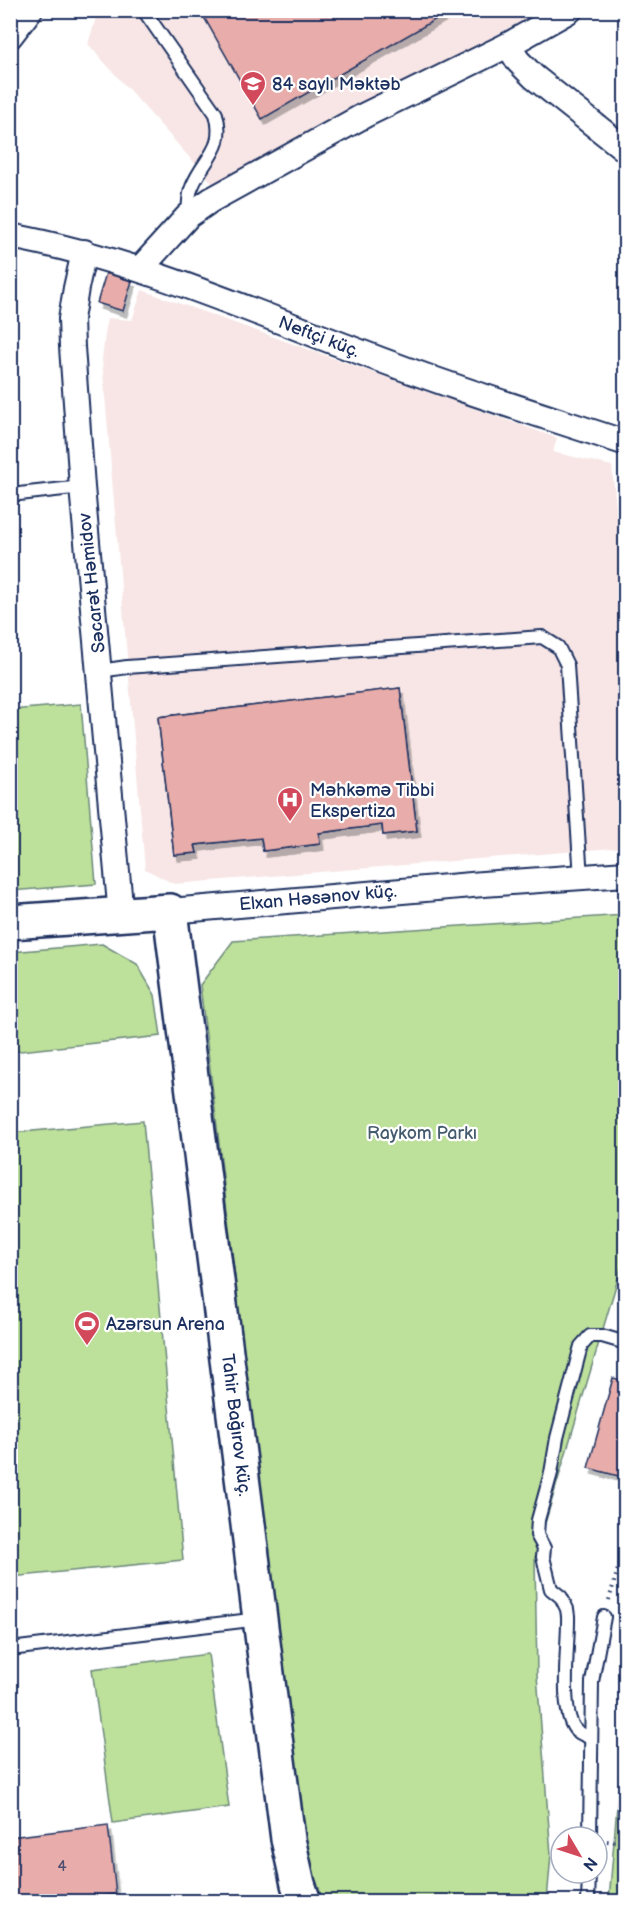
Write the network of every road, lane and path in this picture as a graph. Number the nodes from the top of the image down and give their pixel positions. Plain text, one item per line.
1 (30, 10) edge
2 (570, 10) edge
3 (147, 15) dead end
4 (10, 36) edge
5 (508, 45) junction
6 (626, 150) edge
7 (188, 216) junction
8 (10, 236) edge
9 (84, 252) junction
10 (140, 269) junction
11 (626, 443) edge
12 (82, 488) junction
13 (10, 495) edge
14 (100, 671) junction
15 (626, 874) edge
16 (581, 878) junction
17 (170, 911) junction
18 (121, 916) junction
19 (10, 922) edge
20 (626, 1343) edge
21 (626, 1540) edge
22 (604, 1617) joint
23 (260, 1619) junction
24 (10, 1649) edge
25 (591, 1738) junction
26 (590, 1825) edge
27 (589, 1885) edge
28 (304, 1902) edge
29 (588, 1902) edge

1 - 4 street
2 - 5 street
3 - 7 lane
5 - 6 street
5 - 7 street
7 - 10 street
8 - 9 street, Neftçi küç.
9 - 10 street, Neftçi küç.
9 - 12 street, Səcarət Həmidov
10 - 11 street, Neftçi küç.
12 - 13 lane
12 - 14 street, Səcarət Həmidov
14 - 16 lane
14 - 18 street, Səcarət Həmidov
15 - 16 street, Elxan Həsənov küç.
16 - 17 street, Elxan Həsənov küç.
17 - 18 street, Elxan Həsənov küç.
17 - 23 street, Tahir Bağırov küç.
18 - 19 street, Elxan Həsənov küç.
20 - 25 lane
21 - 22 path
22 - 25 lane
23 - 24 lane
23 - 28 street, Tahir Bağırov küç.
25 - 26 lane
27 - 29 lane

